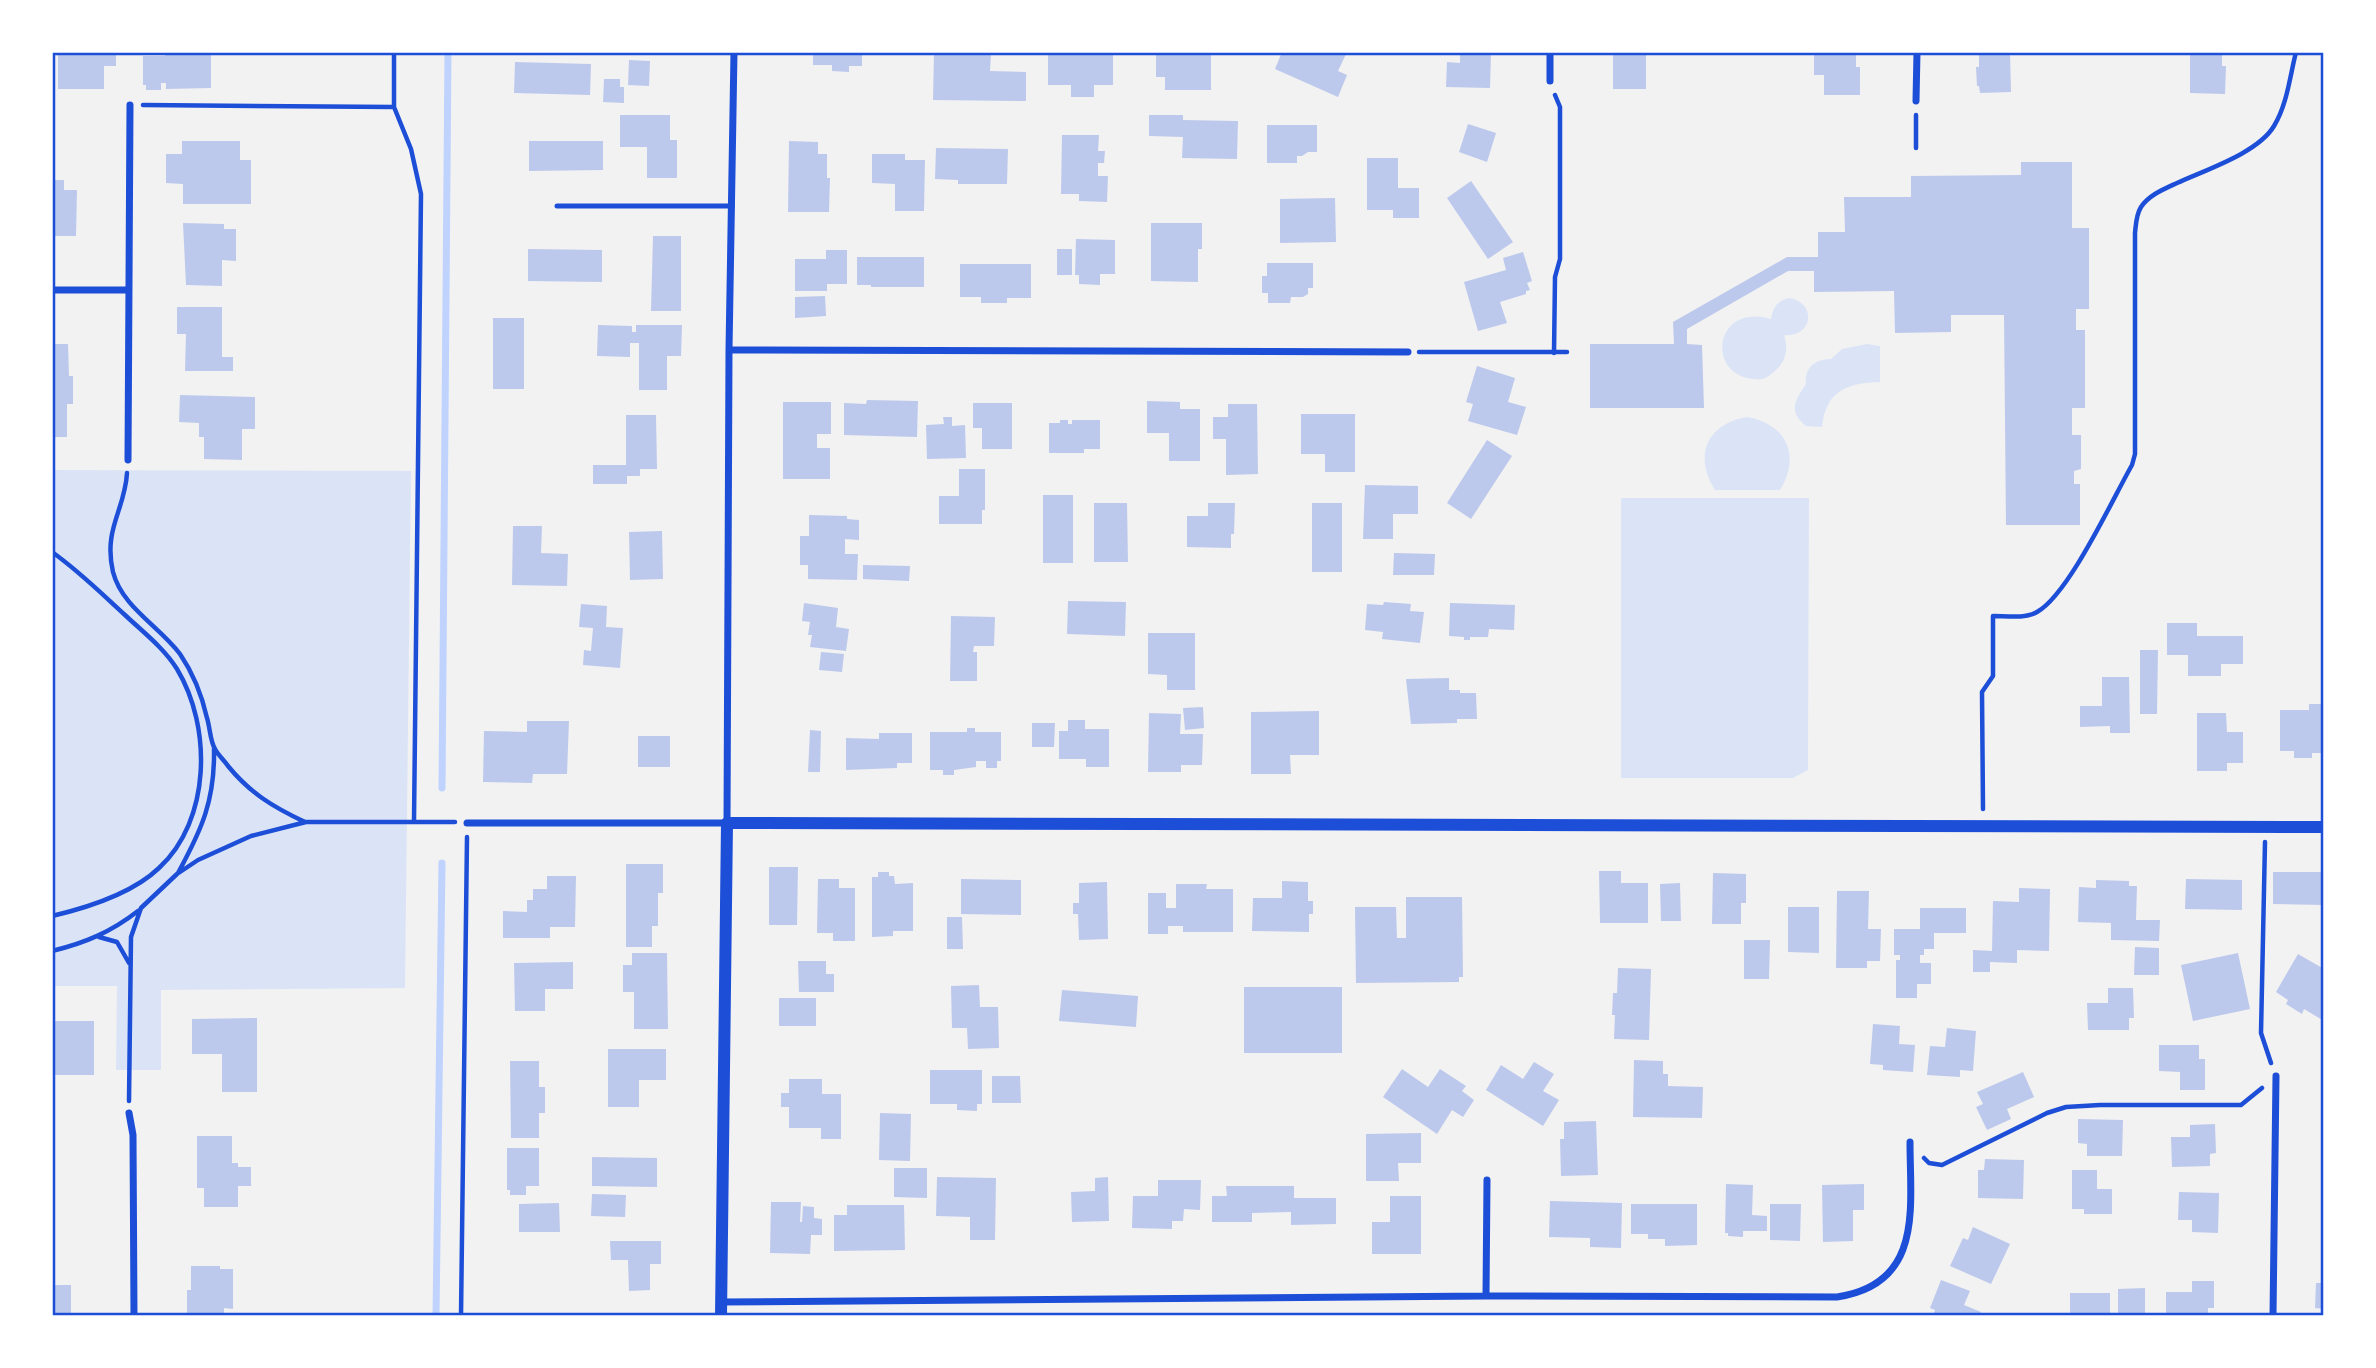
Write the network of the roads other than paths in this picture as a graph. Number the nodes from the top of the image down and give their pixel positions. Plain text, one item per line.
1 (734, 52) edge
2 (1550, 52) edge
3 (1917, 52) edge
4 (1550, 81) road end
5 (1916, 101) road end
6 (130, 105) road end
7 (557, 206) dead end
8 (732, 206) junction
9 (52, 290) edge
10 (128, 290) junction
11 (729, 350) junction
12 (1408, 352) road end
13 (128, 460) road end
14 (467, 823) road end
15 (727, 823) junction
16 (2323, 827) edge
17 (2276, 1076) road end
18 (129, 1113) road end
19 (1910, 1142) road end
20 (1487, 1180) dead end
21 (1486, 1296) junction
22 (721, 1302) junction
23 (134, 1315) edge
24 (721, 1315) edge
25 (2273, 1315) edge

1 - 8 street
2 - 4 street
3 - 5 street
6 - 10 street
7 - 8 lane
8 - 11 street
9 - 10 street
10 - 13 street
11 - 12 street
11 - 15 street
14 - 15 street
15 - 16 street
15 - 22 street
17 - 25 street
18 - 23 street
19 - 21 street
20 - 21 street
21 - 22 street
22 - 24 street

